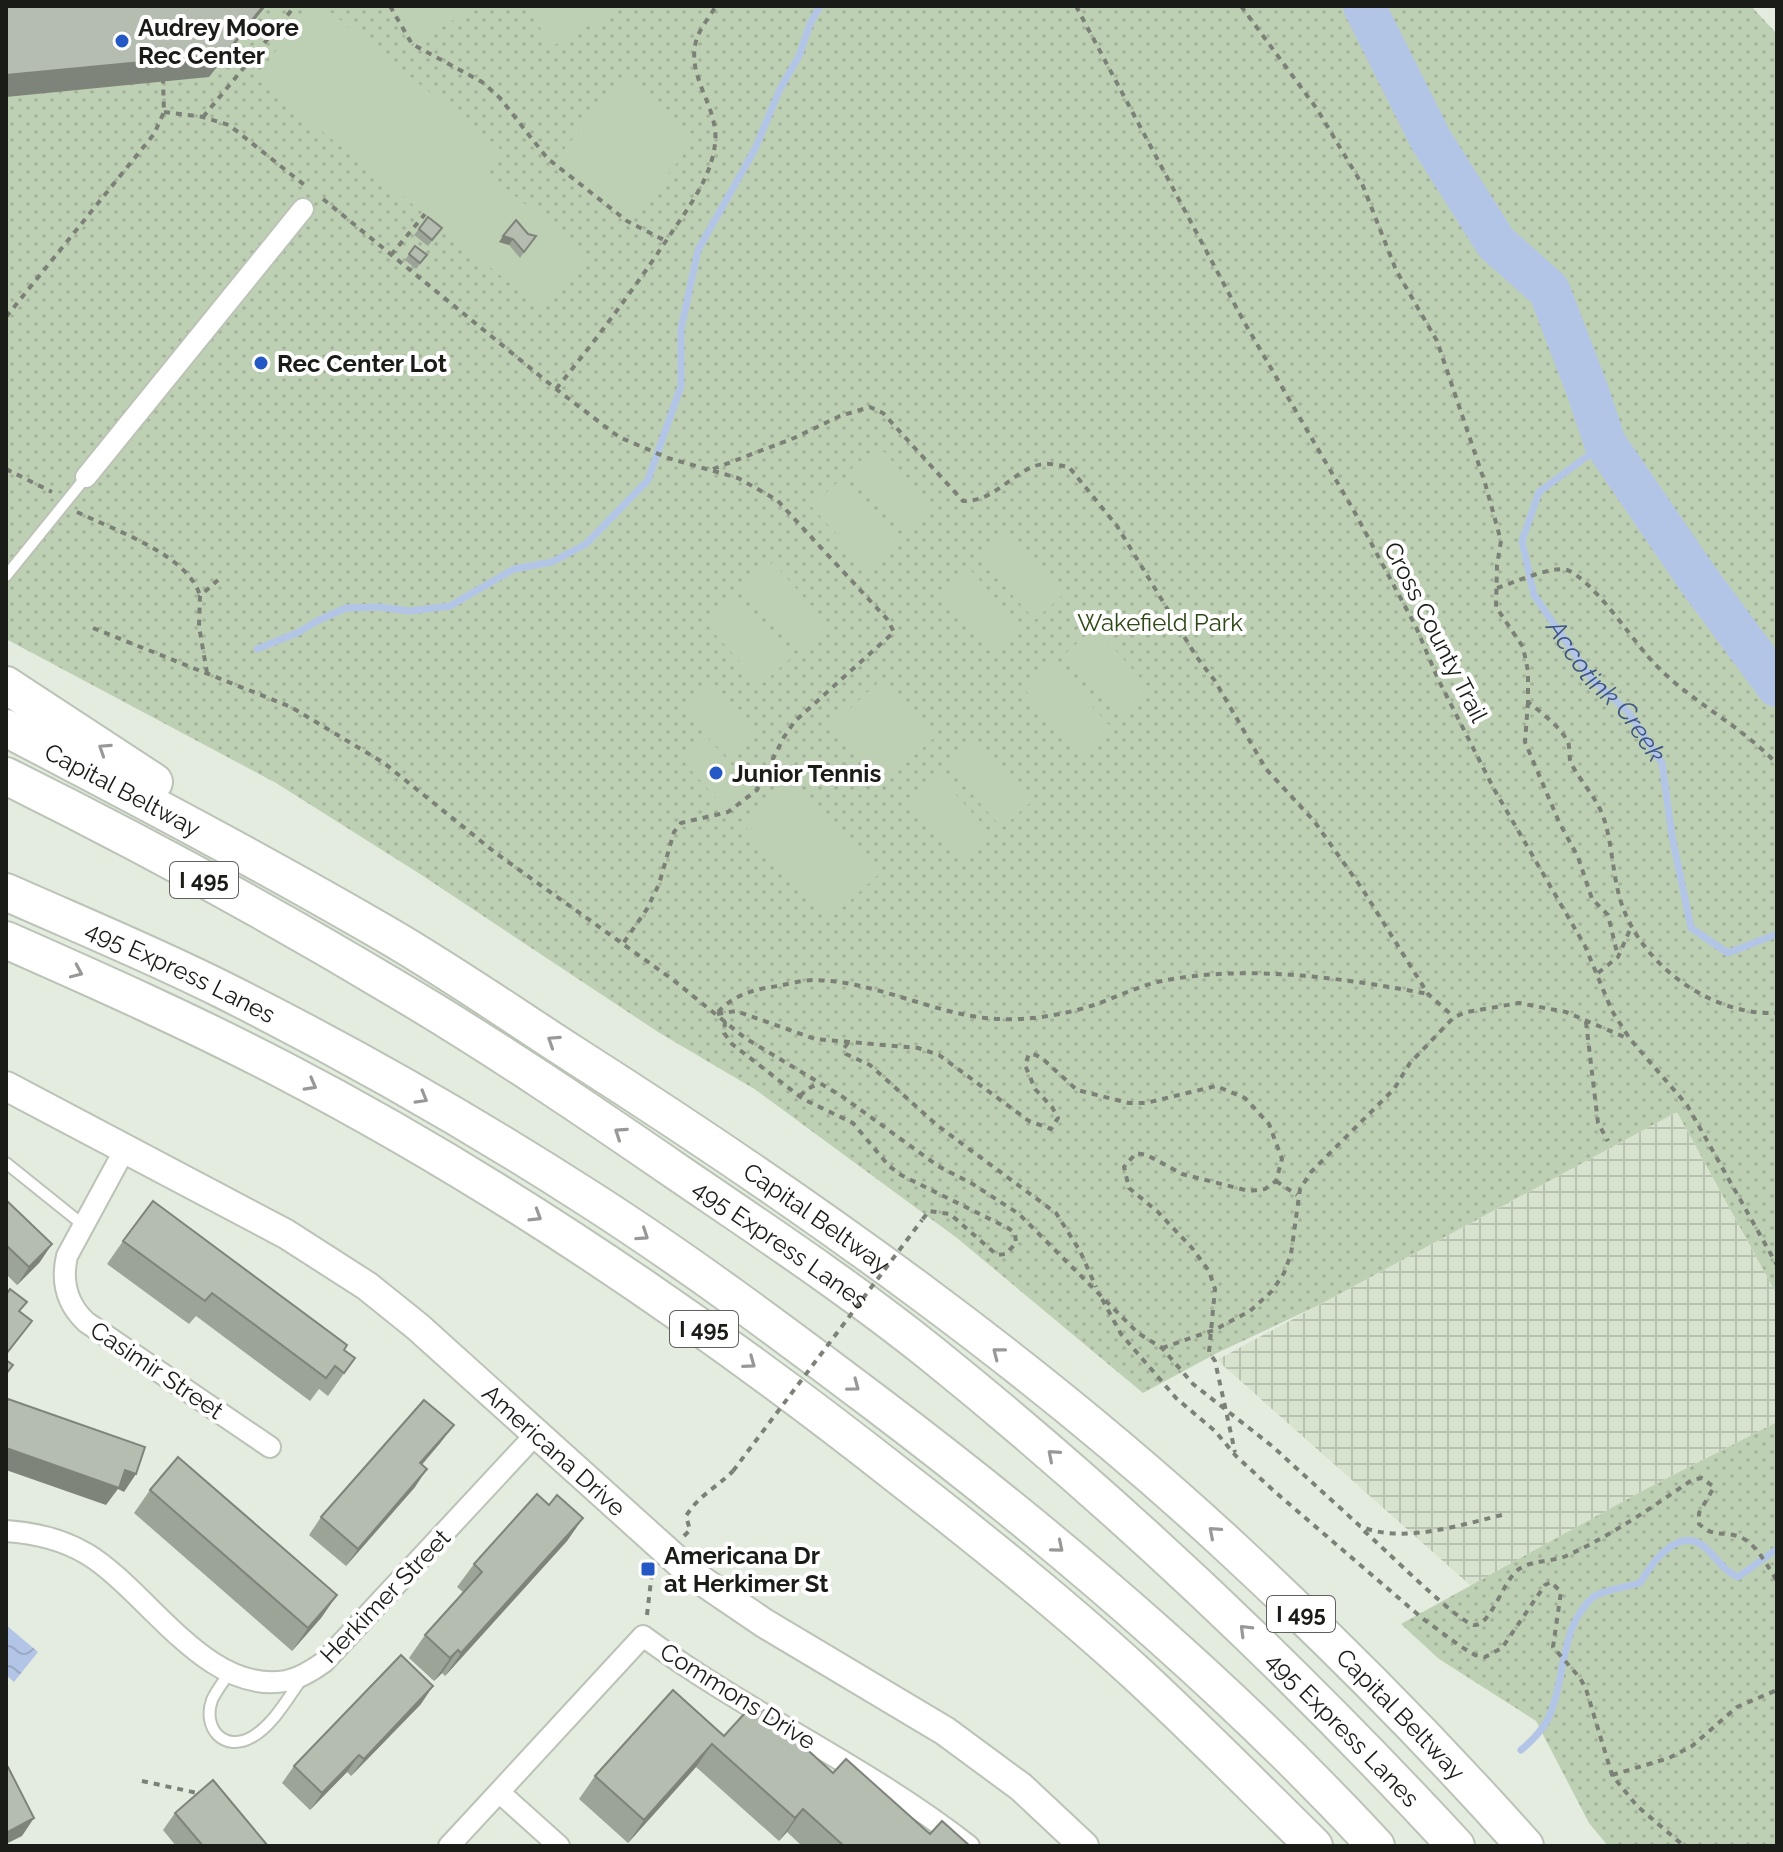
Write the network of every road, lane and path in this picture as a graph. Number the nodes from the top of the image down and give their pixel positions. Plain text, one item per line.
1 (295, 6) edge
2 (390, 6) edge
3 (716, 6) edge
4 (1076, 6) edge
5 (1241, 6) edge
6 (163, 81) edge
7 (164, 112) junction
8 (203, 117) junction
9 (309, 188) dead end
10 (312, 203) joint
11 (425, 214) dead end
12 (666, 241) junction
13 (391, 255) junction
14 (6, 317) edge
15 (556, 389) junction
16 (6, 469) edge
17 (710, 469) junction
18 (86, 477) joint
19 (66, 502) junction
20 (6, 576) edge
21 (218, 580) dead end
22 (1497, 588) junction
23 (200, 596) junction
24 (93, 628) dead end
25 (207, 675) junction
26 (6, 685) edge
27 (1528, 702) junction
28 (6, 728) edge
29 (1777, 764) edge
30 (6, 776) edge
31 (6, 804) edge
32 (6, 869) edge
33 (6, 892) edge
34 (1632, 925) junction
35 (380, 930) junction
36 (6, 940) edge
37 (622, 945) junction
38 (1618, 957) junction
39 (1598, 973) junction
40 (399, 990) junction
41 (1428, 994) junction
42 (1777, 1013) edge
43 (717, 1014) junction
44 (1454, 1017) junction
45 (725, 1021) junction
46 (1586, 1022) junction
47 (1630, 1039) junction
48 (848, 1043) junction
49 (354, 1059) junction
50 (820, 1083) junction
51 (6, 1086) edge
52 (800, 1096) junction
53 (1608, 1141) dead end
54 (125, 1149) junction
55 (6, 1163) edge
56 (1276, 1181) junction
57 (1298, 1195) junction
58 (82, 1224) junction
59 (1777, 1265) edge
60 (1099, 1293) junction
61 (1210, 1331) junction
62 (1162, 1348) junction
63 (1225, 1410) junction
64 (536, 1434) junction
65 (270, 1447) dead end
66 (1236, 1456) junction
67 (733, 1471) dead end
68 (1506, 1514) dead end
69 (1360, 1526) junction
70 (6, 1531) edge
71 (1777, 1581) edge
72 (229, 1673) junction
73 (305, 1675) junction
74 (1777, 1690) edge
75 (1612, 1775) junction
76 (142, 1781) dead end
77 (499, 1792) junction
78 (210, 1796) edge
79 (449, 1846) edge
80 (559, 1846) edge
81 (969, 1846) edge
82 (1084, 1846) edge
83 (1314, 1846) edge
84 (1376, 1846) edge
85 (1456, 1846) edge
86 (1525, 1846) edge
87 (1684, 1846) edge

1 - 8 path
2 - 12 path
3 - 12 path
4 - 39 path, Cross County Trail
5 - 22 path
6 - 7 path
7 - 8 path
7 - 14 path
8 - 9 path
10 - 13 path
10 - 18 street
11 - 13 path
12 - 15 path
13 - 15 path
15 - 17 path
16 - 19 path
17 - 37 path
17 - 41 path
18 - 19 lane
19 - 20 lane
19 - 23 path
21 - 23 path
22 - 27 path
22 - 29 path
23 - 25 path
24 - 25 path
25 - 37 path
35 -> 26 highway
27 - 34 path
27 - 38 path
28 - 35 highway, Capital Beltway / I 495
30 - 40 highway, 495 Express Lanes / I 495
31 - 40 highway
32 - 49 highway
33 - 49 highway, 495 Express Lanes / I 495
34 - 38 path
34 - 42 path
86 -> 35 highway, Capital Beltway / I 495
36 -> 83 highway, I 495
37 - 43 path
38 - 39 path
39 - 47 path, Cross County Trail
85 -> 40 highway, 495 Express Lanes / I 495
41 - 43 path
41 - 44 path
43 - 45 path
43 - 48 path
44 - 46 path
44 - 57 path
45 - 50 path
45 - 52 path
46 - 47 path
46 - 53 path
47 - 59 path, Cross County Trail
48 - 56 path
48 - 60 path
49 -> 84 highway, 495 Express Lanes / I 495
50 - 52 path
50 - 60 path
51 - 54 street, Americana Drive
52 - 67 path, bridge
54 - 58 street, Casimir Street
54 - 64 street, Americana Drive
55 - 58 lane
56 - 57 path
56 - 61 path
57 - 61 path
58 - 65 street, Casimir Street
60 - 62 path
60 - 66 path
61 - 62 path
61 - 63 path
62 - 63 path
63 - 66 path
63 - 69 path
64 - 73 street, Herkimer Street
64 - 82 street, Americana Drive
66 - 75 path
68 - 69 path
69 - 71 path
70 - 72 street, Herkimer Street
72 - 73 street, Herkimer Street
72 - 73 lane
74 - 75 path
75 - 87 path
76 - 78 path
77 - 79 street, Commons Drive
77 - 80 street
77 - 81 street, Commons Drive

